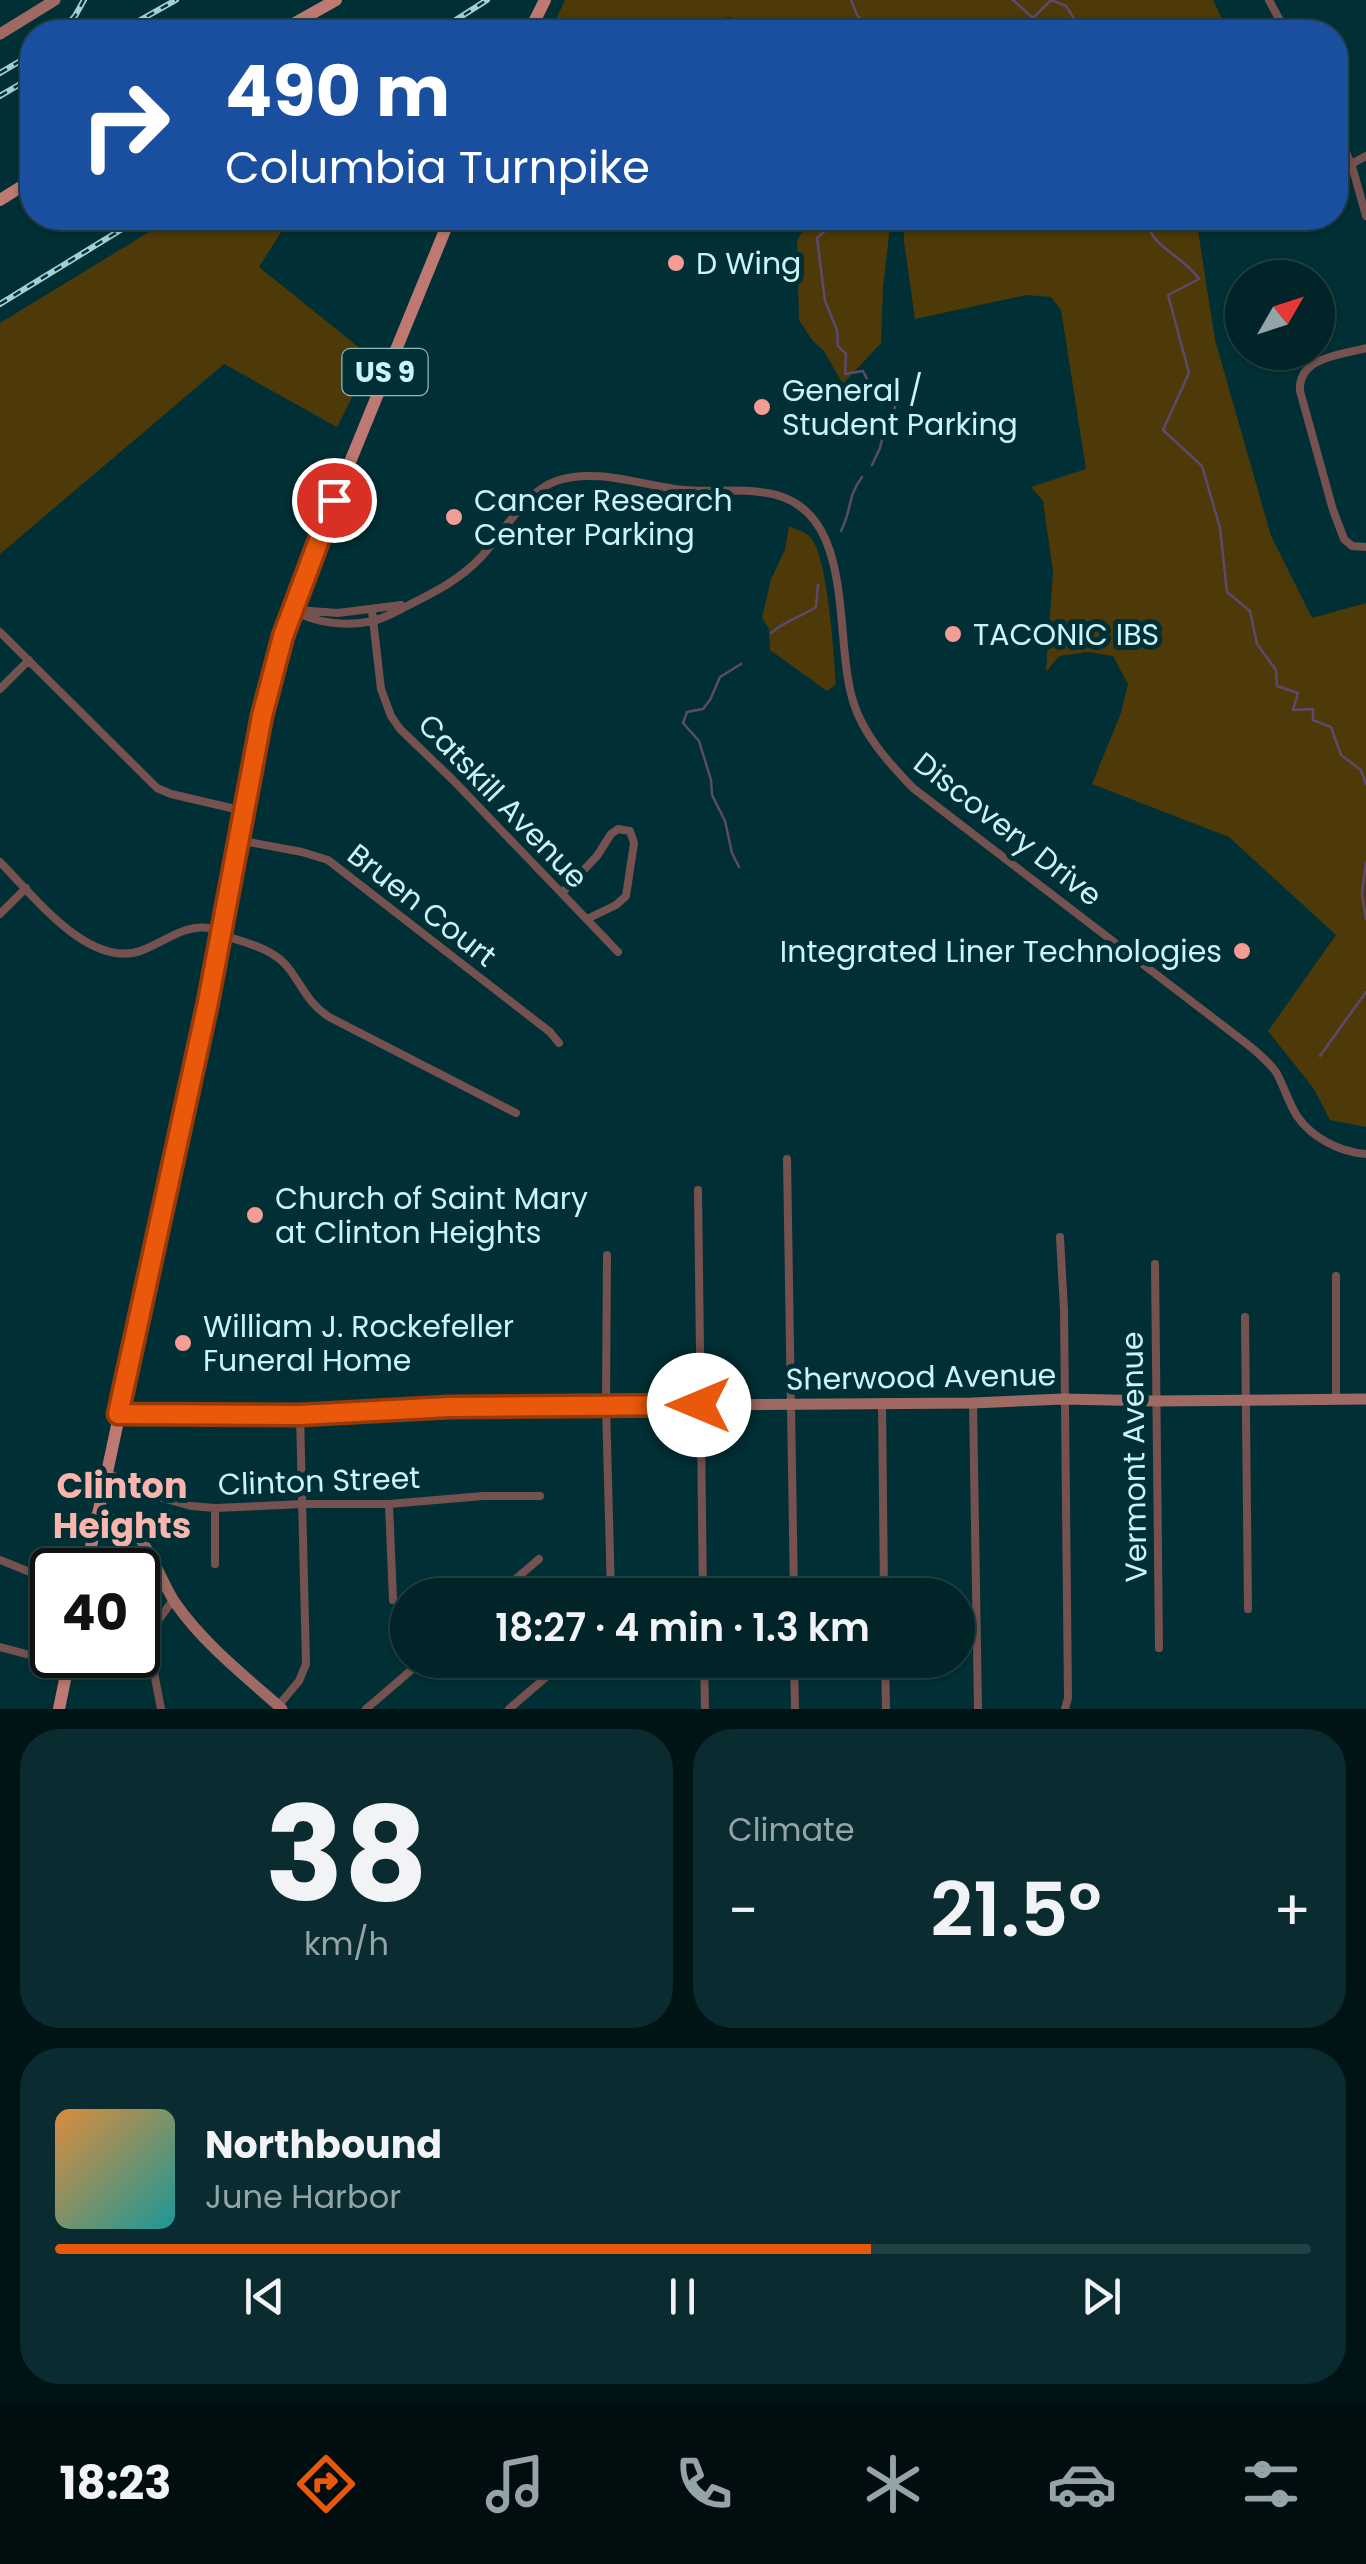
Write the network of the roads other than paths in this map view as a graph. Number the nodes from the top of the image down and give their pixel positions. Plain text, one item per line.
1 (55, 0) edge
2 (336, 0) edge
3 (23, 20) edge
4 (301, 20) edge
5 (1366, 156) edge
6 (1348, 157) edge
7 (1352, 166) junction
8 (1348, 168) edge
9 (1366, 216) edge
10 (445, 230) edge
11 (1366, 348) edge
12 (1366, 547) edge
13 (414, 603) junction
14 (292, 610) junction
15 (372, 610) junction
16 (372, 621) junction
17 (0, 632) edge
18 (29, 660) junction
19 (0, 688) edge
20 (244, 811) junction
21 (238, 840) junction
22 (0, 862) edge
23 (26, 888) junction
24 (562, 893) junction
25 (0, 914) edge
26 (586, 919) junction
27 (222, 934) junction
28 (618, 952) dead end
29 (559, 1043) dead end
30 (516, 1113) dead end
31 (1366, 1154) edge
32 (787, 1159) dead end
33 (698, 1190) dead end
34 (1060, 1237) dead end
35 (607, 1255) dead end
36 (1154, 1264) dead end
37 (1336, 1276) dead end
38 (1245, 1317) dead end
39 (1336, 1398) junction
40 (1064, 1399) junction
41 (1246, 1399) junction
42 (1366, 1399) edge
43 (882, 1402) junction
44 (1155, 1402) junction
45 (973, 1403) junction
46 (792, 1404) junction
47 (699, 1405) junction
48 (606, 1406) junction
49 (118, 1414) junction
50 (300, 1415) junction
51 (105, 1472) junction
52 (540, 1496) dead end
53 (303, 1504) junction
54 (389, 1504) junction
55 (215, 1508) junction
56 (96, 1516) junction
57 (90, 1548) edge
58 (539, 1559) dead end
59 (0, 1560) edge
60 (216, 1564) dead end
61 (30, 1573) edge
62 (392, 1578) edge
63 (517, 1578) edge
64 (611, 1578) edge
65 (702, 1578) edge
66 (794, 1578) edge
67 (884, 1578) edge
68 (173, 1600) junction
69 (1248, 1609) dead end
70 (160, 1614) edge
71 (0, 1647) edge
72 (1159, 1648) dead end
73 (30, 1653) edge
74 (65, 1678) edge
75 (153, 1678) edge
76 (402, 1678) edge
77 (545, 1678) edge
78 (704, 1678) edge
79 (794, 1678) edge
80 (885, 1678) edge
81 (280, 1707) edge
82 (59, 1709) edge
83 (161, 1709) edge
84 (366, 1709) edge
85 (509, 1709) edge
86 (704, 1709) edge
87 (795, 1709) edge
88 (886, 1709) edge
89 (978, 1709) edge
90 (1064, 1709) edge

1 - 3 street
2 - 4 main road
5 - 7 street
6 - 7 street
7 - 8 street
7 - 9 street
10 - 14 main road, US 9
11 - 12 street
13 - 15 street, Discovery Drive
13 - 16 street, Discovery Drive
13 - 31 street, Discovery Drive
14 - 15 street, Discovery Drive
14 - 16 street, Discovery Drive
14 - 20 main road, US 9
15 - 16 street, Catskill Avenue
16 - 24 street, Catskill Avenue
17 - 18 street
18 - 19 street
18 - 20 street
20 - 21 main road, US 9
21 - 27 main road, US 9
21 - 29 street, Bruen Court
22 - 23 street
23 - 25 street
23 - 27 street
24 - 26 street, Catskill Avenue
24 - 26 street
26 - 28 street, Catskill Avenue
27 - 30 street
27 - 49 main road, US 9
32 - 46 street
33 - 47 street
34 - 40 street
35 - 48 street
36 - 44 street, Vermont Avenue
37 - 39 street
38 - 41 street
39 - 41 street, Sherwood Avenue
39 - 42 street, Sherwood Avenue
40 - 44 street, Sherwood Avenue
40 - 45 street, Sherwood Avenue
40 - 90 street
41 - 44 street, Sherwood Avenue
41 - 69 street
43 - 45 street, Sherwood Avenue
43 - 46 street, Sherwood Avenue
43 - 67 street
44 - 72 street, Vermont Avenue
45 - 89 street
46 - 47 street, Sherwood Avenue
46 - 66 street
47 - 48 street, Sherwood Avenue
47 - 65 street
48 - 50 street, Sherwood Avenue
48 - 64 street
49 - 50 street, Sherwood Avenue
49 - 51 main road, US 9
50 - 53 street
51 - 55 street, Clinton Street
51 - 56 main road, US 9
52 - 54 street, Clinton Street
53 - 54 street, Clinton Street
53 - 55 street, Clinton Street
53 - 81 street
54 - 62 street
55 - 60 street
56 - 57 main road, US 9
56 - 68 street
58 - 63 street
59 - 61 street
68 - 70 street
68 - 81 street
71 - 73 street
74 - 82 main road
75 - 83 street
76 - 84 street
77 - 85 street
78 - 86 street
79 - 87 street
80 - 88 street

